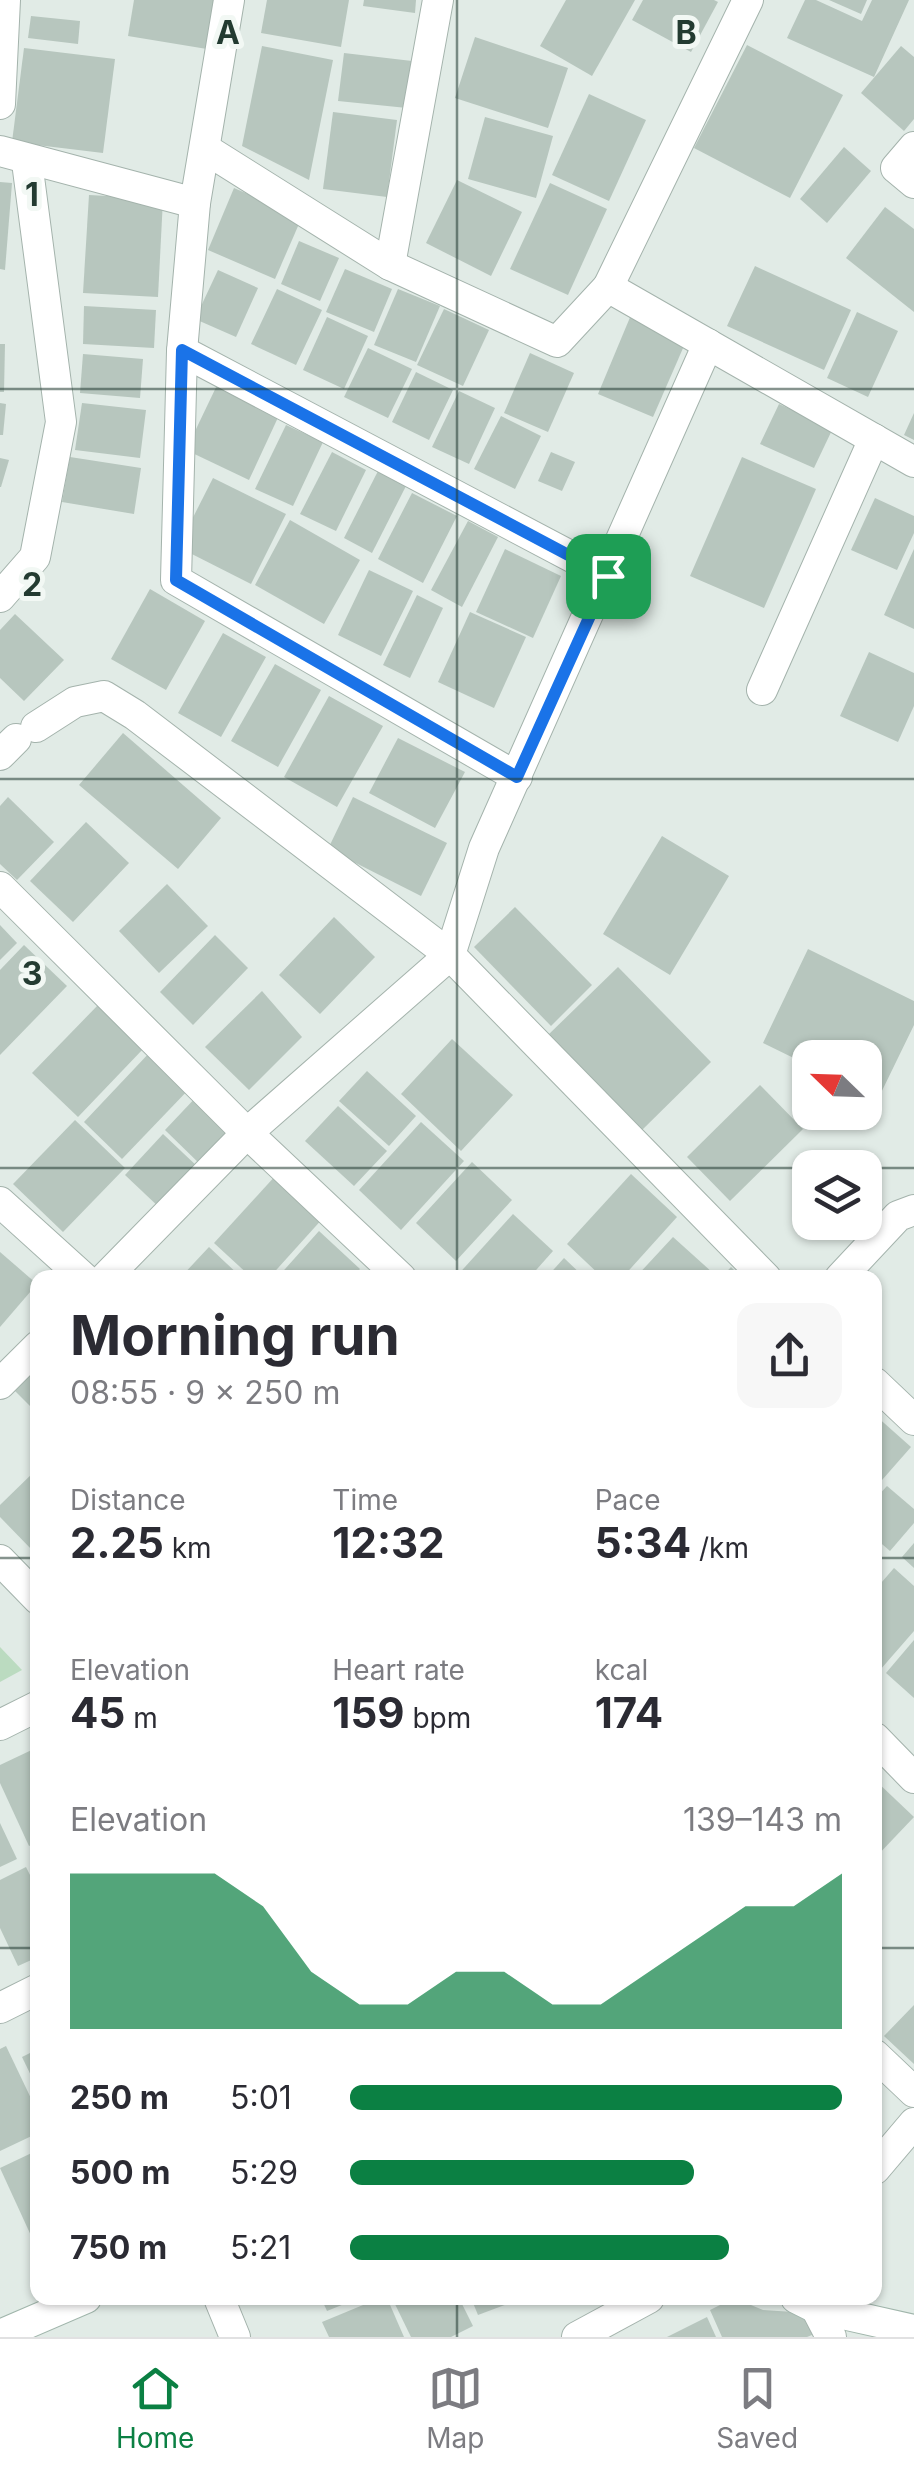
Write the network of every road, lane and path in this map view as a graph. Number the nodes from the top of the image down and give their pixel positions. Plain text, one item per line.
1 (5, 0) edge
2 (229, 0) edge
3 (438, 0) edge
4 (748, 0) edge
5 (0, 104) edge
6 (914, 147) edge
7 (207, 150) junction
8 (14, 156) edge
9 (914, 182) edge
10 (195, 203) junction
11 (390, 265) junction
12 (608, 288) junction
13 (708, 344) junction
14 (182, 350) junction
15 (874, 440) junction
16 (914, 462) edge
17 (608, 576) junction
18 (0, 597) edge
19 (762, 690) dead end
20 (17, 740) edge
21 (517, 777) junction
22 (0, 887) edge
23 (450, 955) junction
24 (247, 1133) junction
25 (0, 1202) edge
26 (914, 1210) edge
27 (75, 1270) edge
28 (113, 1270) edge
29 (393, 1270) edge
30 (758, 1270) edge
31 (847, 1270) edge
32 (30, 1354) edge
33 (0, 1384) edge
34 (882, 1390) edge
35 (914, 1420) edge
36 (0, 1560) edge
37 (30, 1591) edge
38 (30, 1710) edge
39 (0, 1725) edge
40 (882, 1745) edge
41 (914, 1778) edge
42 (30, 1993) edge
43 (0, 2008) edge
44 (882, 2062) edge
45 (914, 2092) edge
46 (914, 2124) edge
47 (882, 2161) edge
48 (70, 2305) edge
49 (222, 2305) edge
50 (637, 2305) edge
51 (808, 2305) edge
52 (818, 2305) edge
53 (914, 2330) edge
54 (0, 2335) edge
55 (235, 2337) edge
56 (577, 2337) edge
57 (831, 2337) edge

1 - 5 street
2 - 7 street
3 - 11 street
4 - 12 street
6 - 9 street
7 - 10 street
7 - 11 street
8 - 10 street
8 - 18 street
10 - 14 street
11 - 12 street
12 - 13 street
13 - 15 street
13 - 17 street
14 - 17 street
14 - 21 street
15 - 16 street
15 - 19 street
17 - 21 street
20 - 23 street
21 - 23 street
22 - 24 street
23 - 24 street
23 - 30 street
24 - 28 street
24 - 29 street
25 - 27 street
26 - 31 street
32 - 33 street
34 - 35 street
36 - 37 street
38 - 39 street
40 - 41 street
42 - 43 street
44 - 45 street
46 - 47 street
48 - 54 street
49 - 55 street
50 - 56 street
51 - 57 street
52 - 53 street

